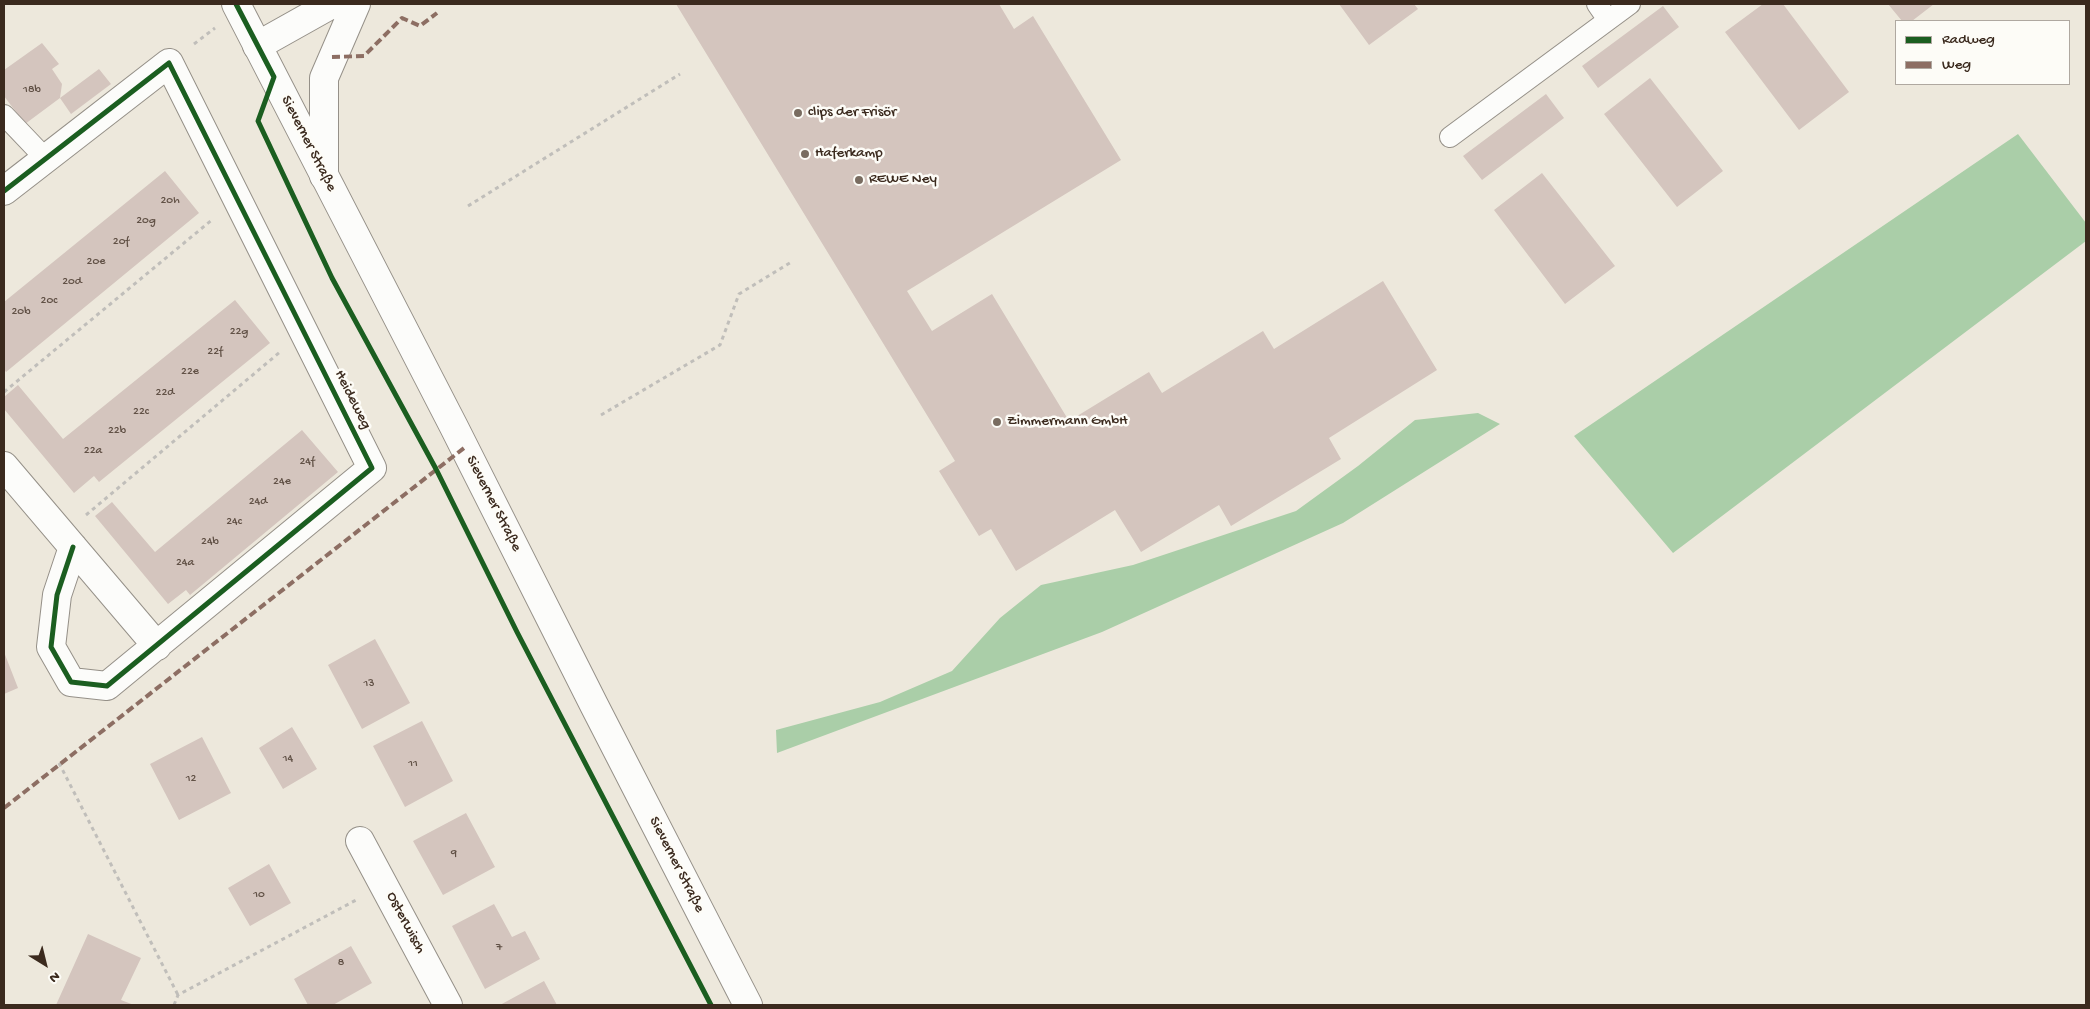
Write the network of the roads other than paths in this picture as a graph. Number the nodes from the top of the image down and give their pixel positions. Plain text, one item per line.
1 (332, 4) edge
2 (356, 4) edge
3 (1630, 4) edge
4 (242, 6) edge
5 (1602, 12) edge
6 (257, 46) junction
7 (4, 115) edge
8 (1450, 137) dead end
9 (45, 158) junction
10 (324, 176) junction
11 (4, 191) edge
12 (4, 466) edge
13 (68, 541) junction
14 (158, 646) junction
15 (360, 841) dead end
16 (448, 1005) edge
17 (748, 1005) edge

1 - 6 street
2 - 10 street
3 - 5 lane
4 - 6 street, Sieverner Straße
5 - 8 lane
6 - 10 street, Sieverner Straße
7 - 9 lane
9 - 11 street
9 - 14 street, Heideweg
10 - 17 street, Sieverner Straße
12 - 13 street
13 - 14 street
13 - 14 street, Heideweg
15 - 16 street, Osterwisch

